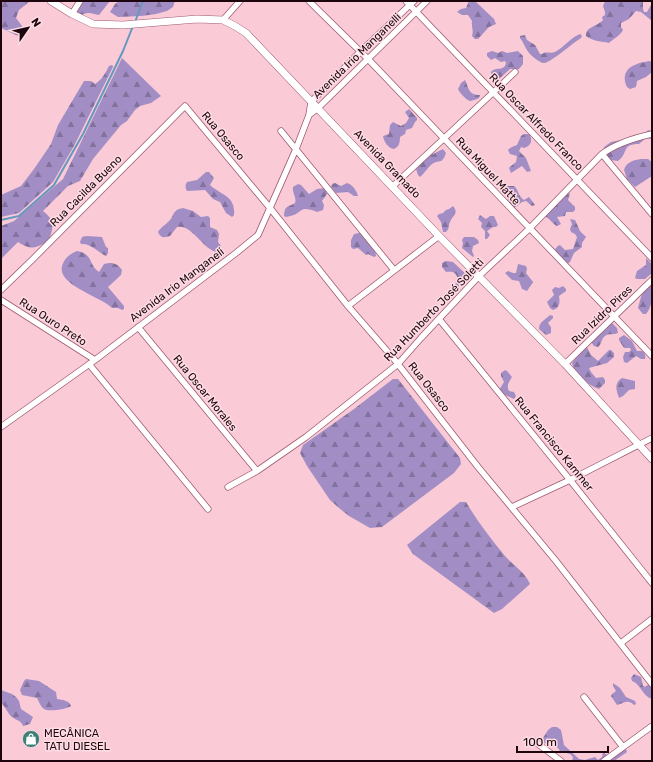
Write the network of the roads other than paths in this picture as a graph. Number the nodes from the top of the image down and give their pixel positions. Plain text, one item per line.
1 (51, 1) edge
2 (80, 1) edge
3 (240, 1) edge
4 (309, 1) edge
5 (428, 1) edge
6 (410, 2) edge
7 (417, 12) junction
8 (72, 14) junction
9 (223, 20) junction
10 (360, 52) junction
11 (368, 59) junction
12 (515, 72) dead end
13 (493, 91) junction
14 (311, 102) junction
15 (185, 106) joint
16 (318, 108) junction
17 (309, 115) junction
18 (281, 131) dead end
19 (652, 134) edge
20 (444, 138) junction
21 (296, 149) junction
22 (602, 154) junction
23 (578, 180) junction
24 (393, 186) junction
25 (270, 208) junction
26 (652, 214) edge
27 (529, 229) junction
28 (439, 236) junction
29 (652, 258) edge
30 (394, 270) junction
31 (479, 276) junction
32 (652, 280) edge
33 (1, 290) edge
34 (1, 300) edge
35 (348, 306) junction
36 (615, 318) junction
37 (439, 319) junction
38 (138, 327) junction
39 (652, 356) edge
40 (95, 360) junction
41 (89, 364) junction
42 (398, 364) junction
43 (565, 364) junction
44 (1, 427) edge
45 (652, 438) edge
46 (639, 444) junction
47 (652, 459) edge
48 (257, 471) junction
49 (570, 480) junction
50 (228, 487) dead end
51 (512, 507) junction
52 (208, 509) dead end
53 (652, 583) edge
54 (652, 619) edge
55 (620, 643) junction
56 (652, 684) edge
57 (584, 697) dead end
58 (652, 726) edge
59 (534, 741) dead end
60 (623, 747) junction
61 (561, 761) edge
62 (604, 761) edge

1 - 8 street, Avenida Gramado
2 - 8 street
3 - 9 street
4 - 10 street, Rua Miguel Matte
5 - 7 street, Avenida Irio Manganelli
6 - 7 street, Rua Oscar Alfredo Franco
6 - 10 street, Avenida Irio Manganelli
7 - 11 street, Avenida Irio Manganelli
7 - 13 street, Rua Oscar Alfredo Franco
8 - 9 street, Avenida Gramado
9 - 14 street, Avenida Gramado
10 - 11 street, Rua Miguel Matte
10 - 14 street, Avenida Irio Manganelli
11 - 16 street, Avenida Irio Manganelli
11 - 20 street, Rua Miguel Matte
12 - 13 street
13 - 20 street
13 - 23 street, Rua Oscar Alfredo Franco
14 - 16 street, Avenida Gramado
14 - 17 street, Avenida Irio Manganeli
15 - 25 street, Rua Osasco
15 - 33 street, Rua Cacilda Bueno
16 - 17 street
16 - 24 street, Avenida Gramado
17 - 21 street, Avenida Irio Manganeli
18 - 21 street
19 - 22 street, Rua Humberto José Soletti
20 - 24 street
20 - 27 street, Rua Miguel Matte
21 - 25 street, Avenida Irio Manganeli
21 - 30 street
22 - 23 street, Rua Humberto José Soletti
22 - 26 street
23 - 27 street, Rua Humberto José Soletti
23 - 29 street, Rua Oscar Alfredo Franco
24 - 28 street, Avenida Gramado
25 - 35 street, Rua Osasco
25 - 38 street, Avenida Irio Manganeli
27 - 31 street, Rua Humberto José Soletti
27 - 36 street, Rua Miguel Matte
28 - 30 street
28 - 31 street, Avenida Gramado
30 - 35 street
31 - 37 street, Rua Humberto José Soletti
31 - 43 street, Avenida Gramado
32 - 36 street, Rua Izidro Pires
34 - 40 street, Rua Ouro Preto
35 - 42 street, Rua Osasco
36 - 39 street, Rua Miguel Matte
36 - 43 street, Rua Izidro Pires
37 - 42 street, Rua Humberto José Soletti
37 - 49 street, Rua Francisco Kammer
38 - 40 street, Avenida Irio Manganeli
38 - 48 street, Rua Oscar Morales
40 - 41 street, Avenida Irio Manganeli
41 - 44 street, Avenida Irio Manganeli
41 - 52 street
42 - 48 street, Rua Humberto José Soletti
42 - 51 street, Rua Osasco
43 - 46 street, Avenida Gramado
45 - 46 street
46 - 47 street, Avenida Gramado
46 - 49 street
48 - 50 street, Rua Humberto José Soletti
49 - 51 street
49 - 53 street, Rua Francisco Kammer
51 - 55 street, Rua Osasco
54 - 55 street
55 - 56 street, Rua Osasco
57 - 60 street
58 - 60 street
59 - 61 street
60 - 62 street

